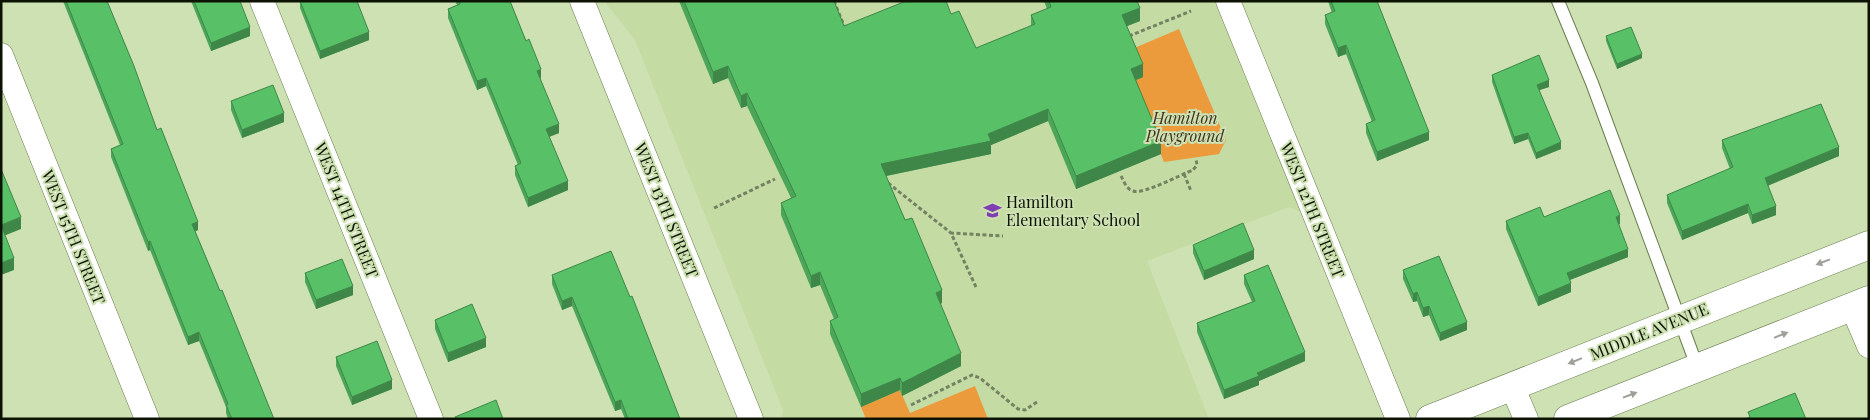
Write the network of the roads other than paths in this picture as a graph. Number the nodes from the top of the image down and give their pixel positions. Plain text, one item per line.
1 (262, 1) edge
2 (582, 1) edge
3 (1228, 1) edge
4 (1558, 1) edge
5 (1, 55) edge
6 (1869, 244) edge
7 (1860, 303) edge
8 (1678, 319) junction
9 (1869, 346) edge
10 (1698, 369) junction
11 (1512, 386) junction
12 (147, 419) edge
13 (431, 419) edge
14 (751, 419) edge
15 (1398, 419) edge
16 (1430, 419) edge
17 (1526, 419) edge
18 (1568, 419) edge

1 - 13 street, WEST 14TH STREET
2 - 14 street, WEST 13TH STREET
3 - 15 street, WEST 12TH STREET
4 - 8 lane
5 - 12 street, WEST 15TH STREET
6 -> 8 main road, MIDDLE AVENUE
7 - 9 street
10 -> 7 main road
8 - 10 lane
8 -> 11 main road, MIDDLE AVENUE
18 -> 10 main road
11 - 16 main road, MIDDLE AVENUE
11 - 17 street

